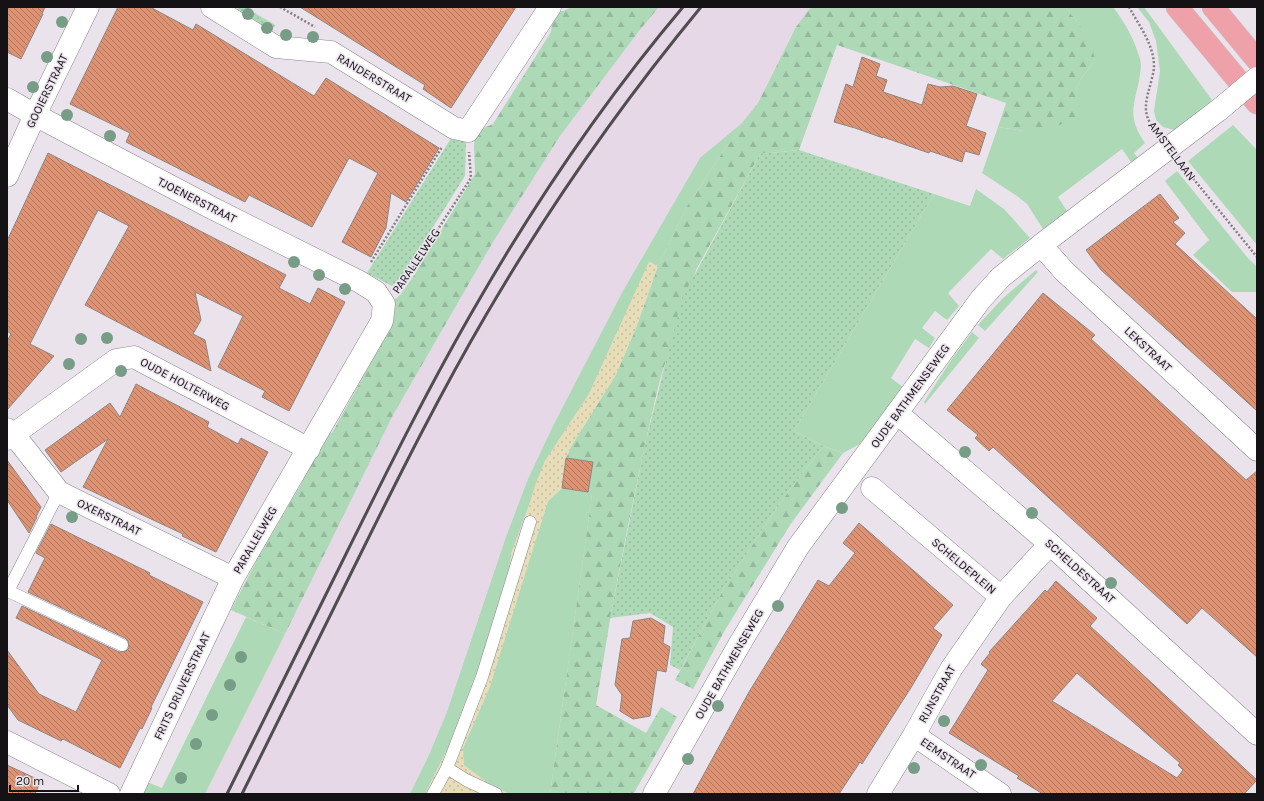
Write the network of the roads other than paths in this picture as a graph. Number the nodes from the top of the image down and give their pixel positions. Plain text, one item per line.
1 (88, 7) edge
2 (212, 7) edge
3 (550, 7) edge
4 (1177, 7) edge
5 (1213, 7) edge
6 (1257, 60) edge
7 (1257, 78) edge
8 (7, 99) edge
9 (1257, 103) edge
10 (35, 115) junction
11 (7, 176) edge
12 (1041, 245) junction
13 (384, 304) joint
14 (897, 413) junction
15 (9, 434) edge
16 (309, 449) junction
17 (1257, 450) edge
18 (872, 488) dead end
19 (59, 492) junction
20 (530, 522) dead end
21 (1050, 544) junction
22 (233, 578) junction
23 (1001, 597) junction
24 (122, 645) dead end
25 (1255, 729) edge
26 (914, 735) junction
27 (8, 745) edge
28 (447, 768) junction
29 (109, 794) edge
30 (131, 794) edge
31 (433, 794) edge
32 (496, 794) edge
33 (654, 794) edge
34 (878, 794) edge
35 (1000, 794) edge

1 - 10 street, GOOIERSTRAAT
2 - 3 street, RANDERSTRAAT
4 - 9 main road
5 - 6 main road
7 - 12 street, OUDE BATHMENSEWEG, bridge
8 - 10 street, TJOENERSTRAAT
10 - 11 street, GOOIERSTRAAT
10 - 13 street, TJOENERSTRAAT
12 - 14 street, OUDE BATHMENSEWEG
12 - 17 street, LEKSTRAAT
13 - 16 street, PARALLELWEG
14 - 21 street, SCHELDESTRAAT
14 - 33 street, OUDE BATHMENSEWEG
15 - 16 street, OUDE HOLTERWEG
15 - 19 street, OXERSTRAAT
16 - 22 street, PARALLELWEG
18 - 23 street, SCHELDEPLEIN
19 - 22 street, OXERSTRAAT
19 - 24 lane
20 - 28 lane
21 - 23 street, SCHELDEPLEIN
21 - 25 street, SCHELDESTRAAT
22 - 30 street, FRITS DRIJVERSTRAAT
23 - 26 street, RIJNSTRAAT
26 - 34 street, RIJNSTRAAT
26 - 35 street, EEMSTRAAT
27 - 29 street
28 - 31 lane
28 - 32 lane

